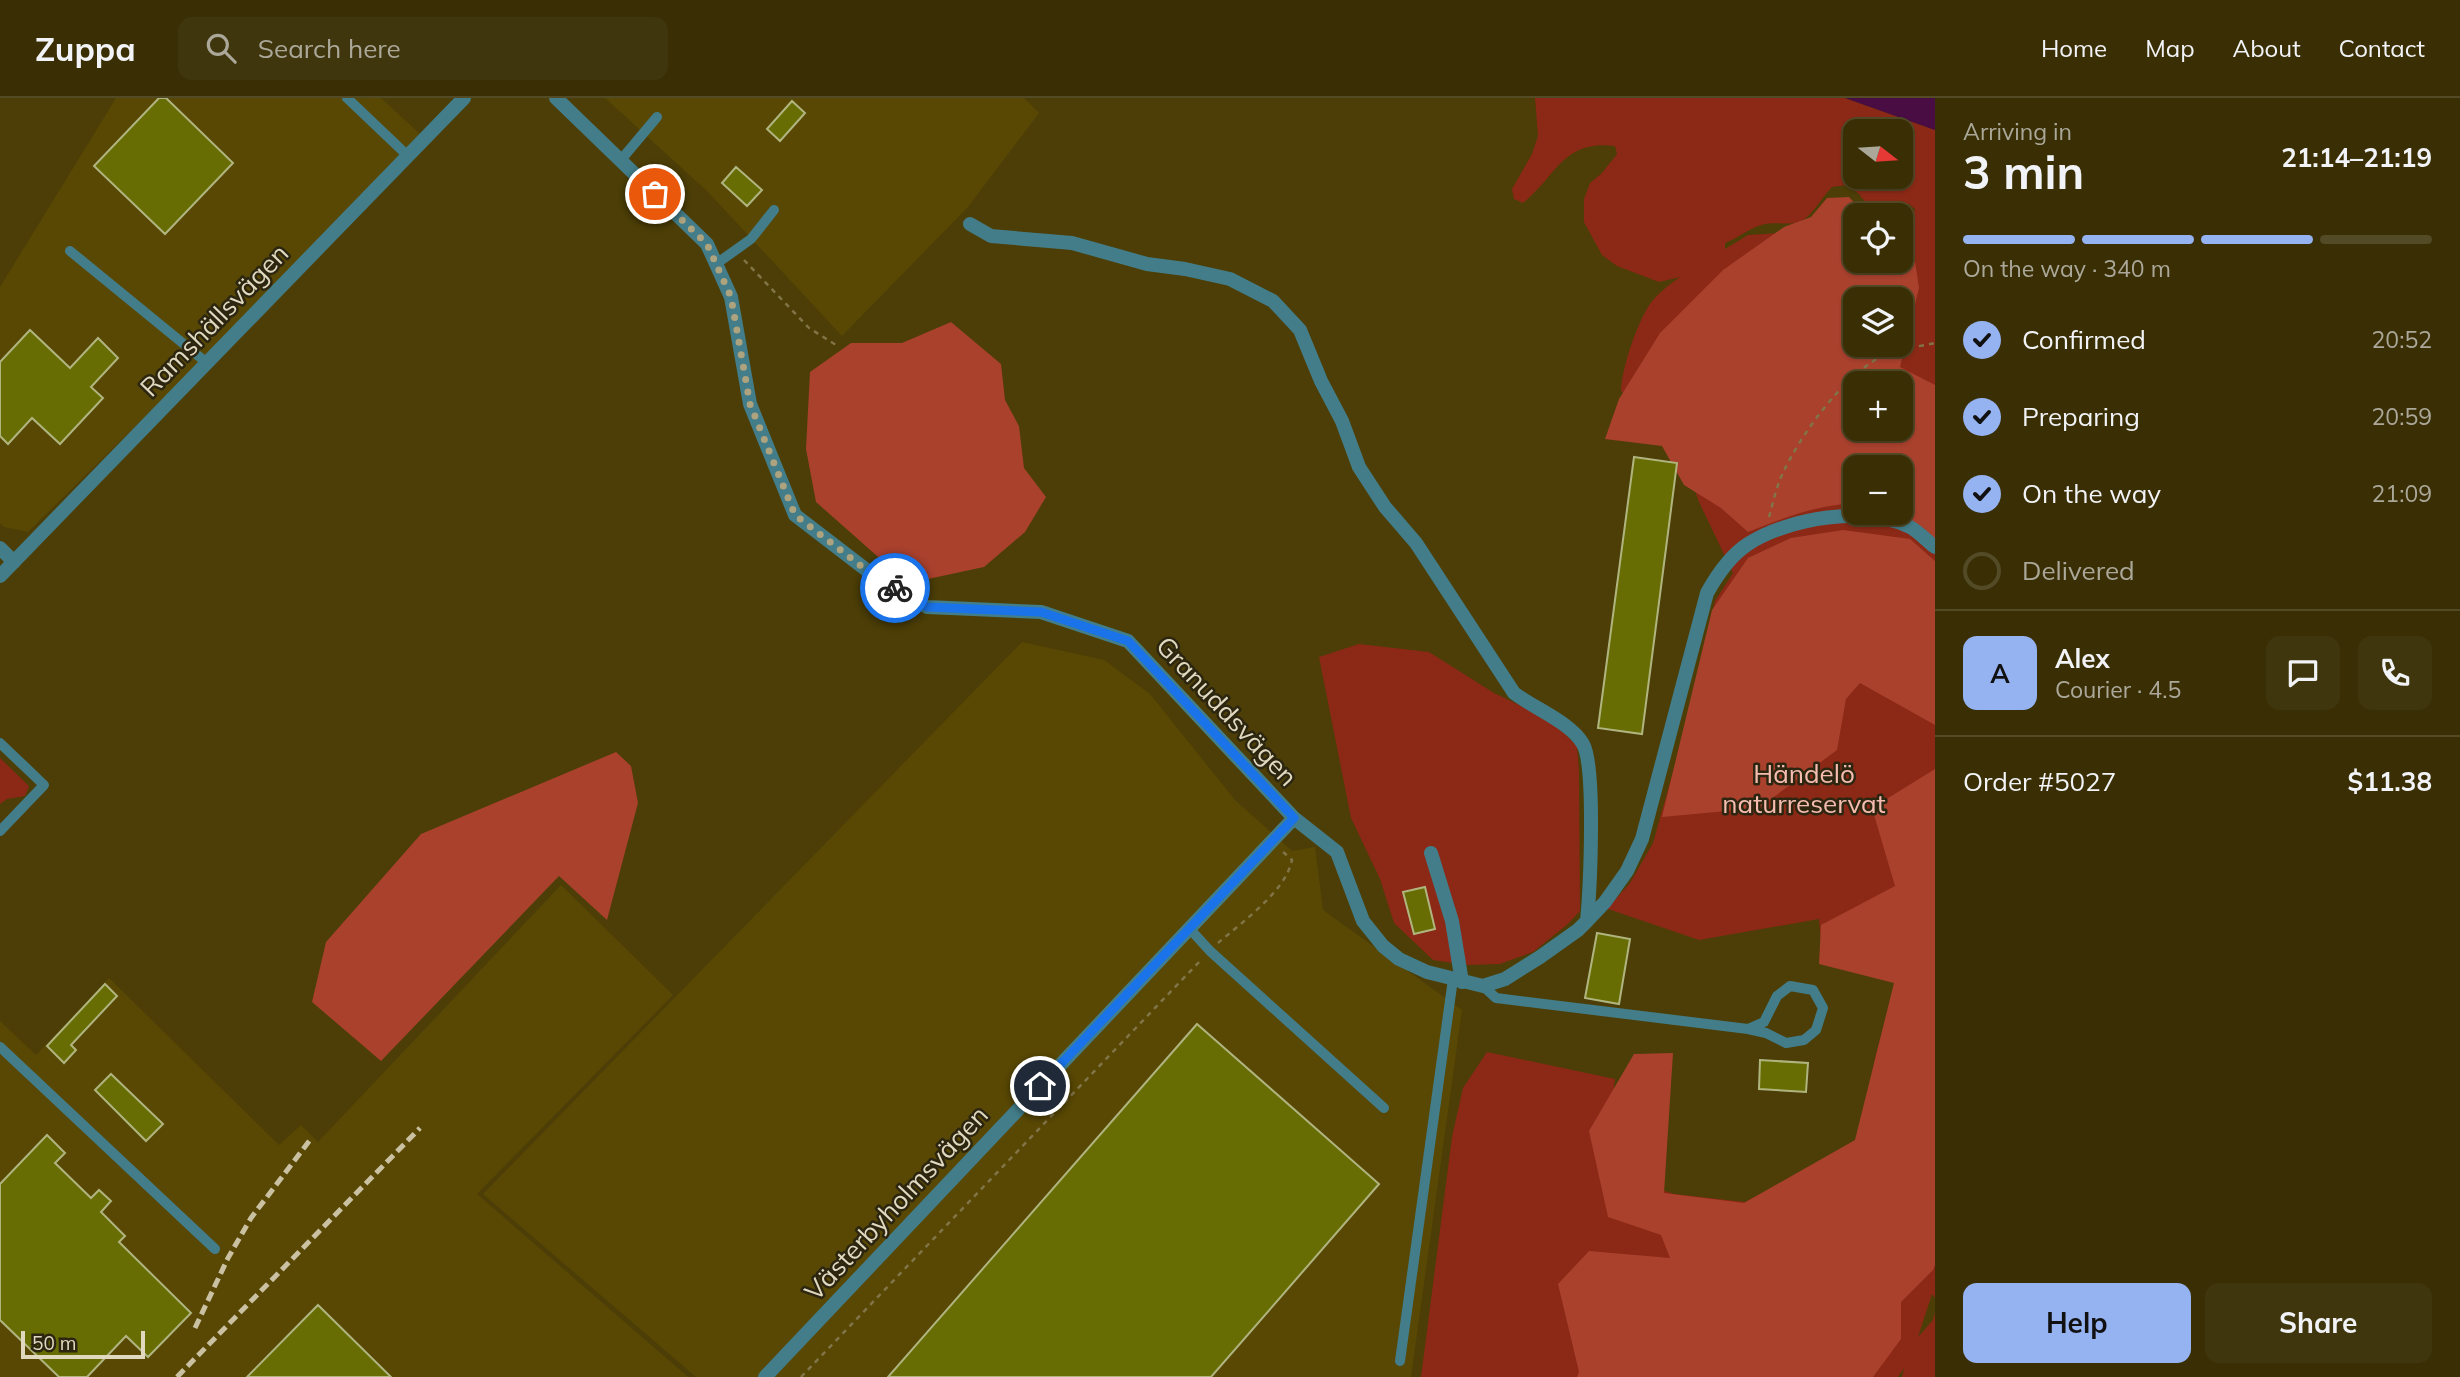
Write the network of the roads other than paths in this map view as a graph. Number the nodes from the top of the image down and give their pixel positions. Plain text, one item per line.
1 (347, 98) edge
2 (464, 98) edge
3 (556, 98) edge
4 (657, 117) dead end
5 (408, 156) junction
6 (620, 161) junction
7 (774, 210) dead end
8 (970, 224) dead end
9 (70, 251) dead end
10 (716, 264) junction
11 (206, 363) junction
12 (1935, 547) edge
13 (0, 548) edge
14 (13, 562) junction
15 (0, 576) edge
16 (0, 743) edge
17 (1294, 818) junction
18 (0, 831) edge
19 (1431, 853) dead end
20 (1587, 920) junction
21 (1189, 928) junction
22 (1458, 980) junction
23 (1483, 986) junction
24 (1748, 1029) junction
25 (0, 1047) edge
26 (1384, 1108) dead end
27 (215, 1249) dead end
28 (1400, 1361) dead end
29 (765, 1377) edge

1 - 5 lane
2 - 5 street, Ramshällsvägen
3 - 6 street, Granuddsvägen
4 - 6 lane
5 - 11 street, Ramshällsvägen
6 - 10 street, Granuddsvägen
7 - 10 lane
8 - 20 street
9 - 11 lane
10 - 17 street, Granuddsvägen
11 - 14 street, Ramshällsvägen
12 - 20 street
13 - 14 street
14 - 15 street, Ramshällsvägen
16 - 18 lane
17 - 21 street, Västerbyholmsvägen
17 - 22 street, Granuddsvägen
19 - 22 street
20 - 23 street
21 - 26 lane
21 - 29 street, Västerbyholmsvägen
22 - 23 street, Granuddsvägen
22 - 28 lane
23 - 24 lane
24 - 24 lane
25 - 27 lane

